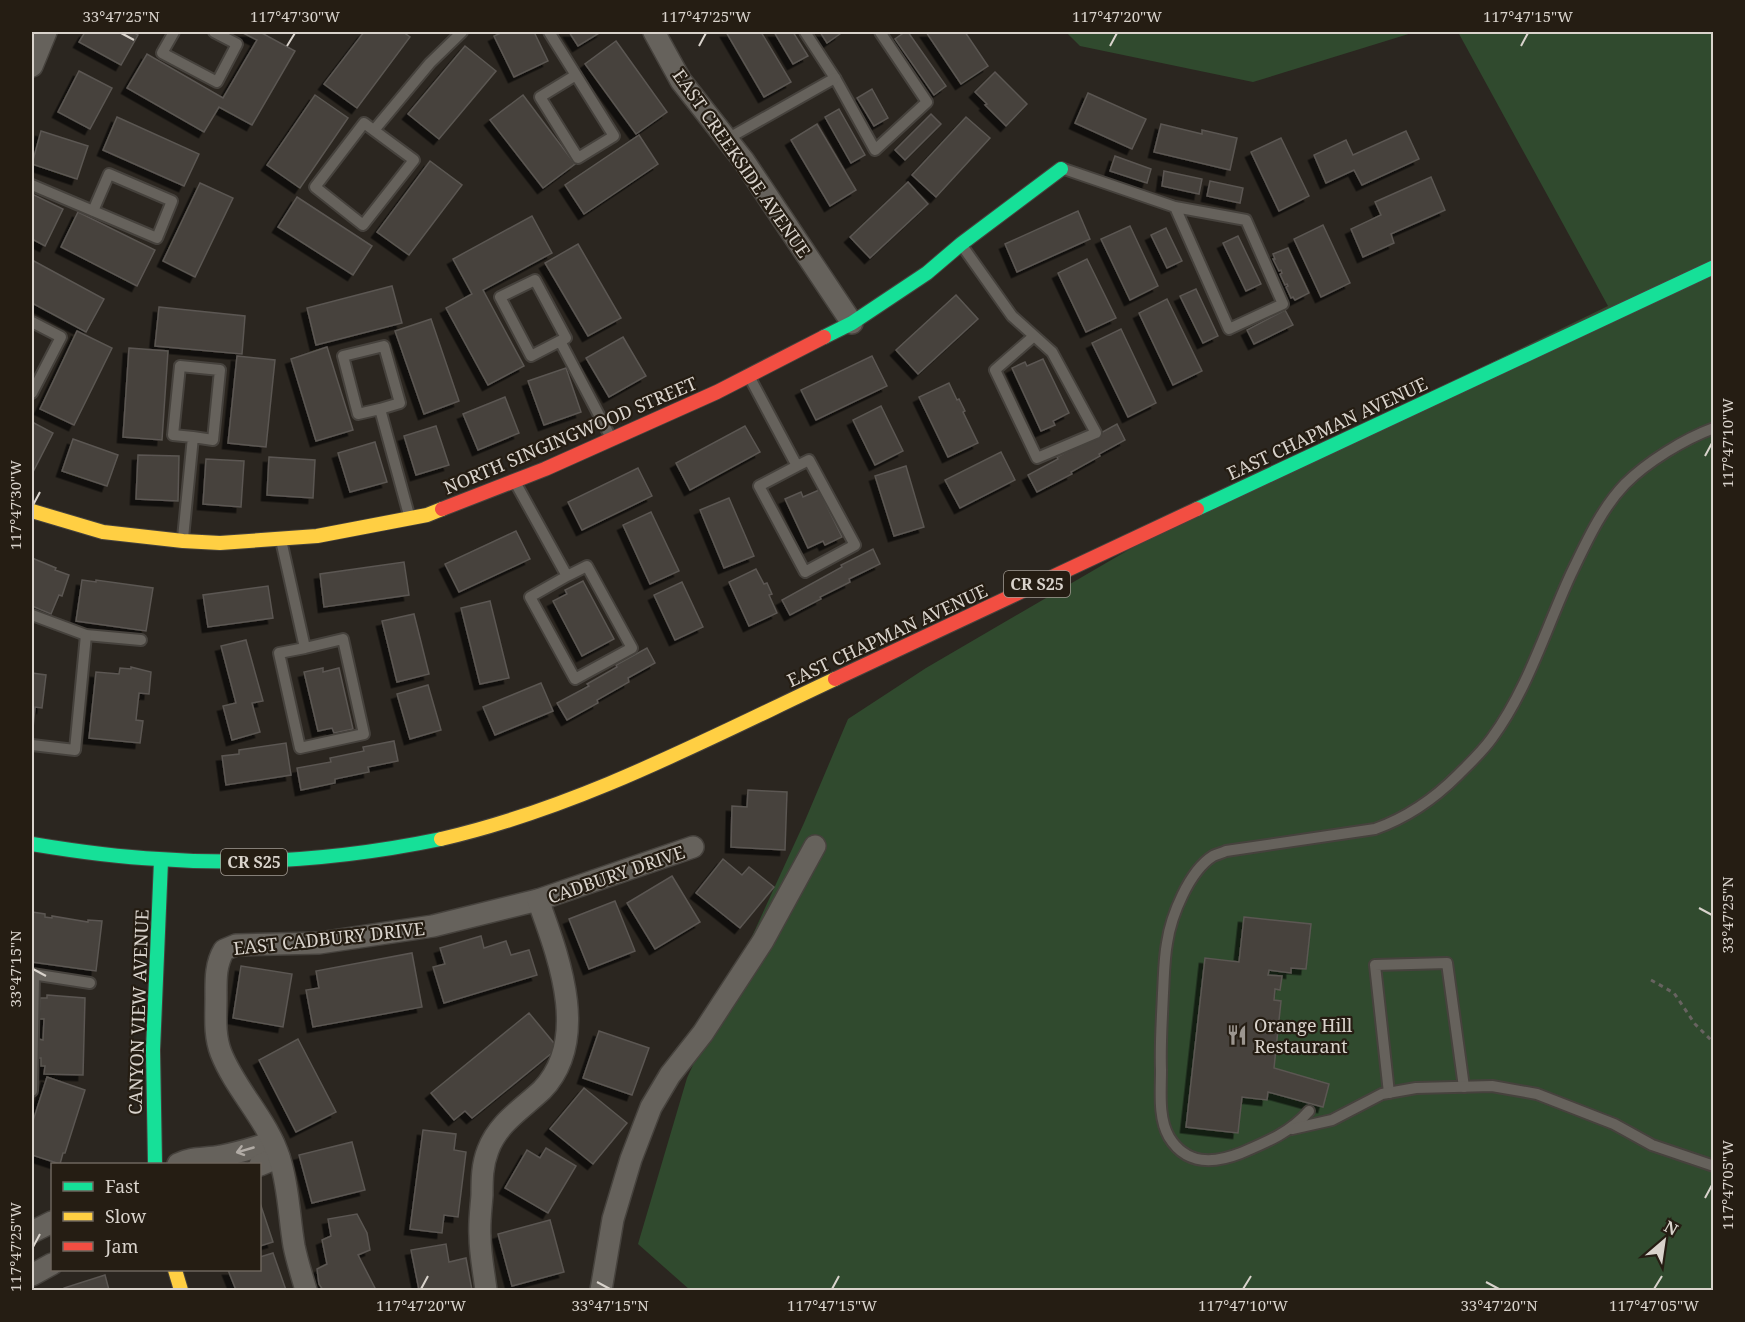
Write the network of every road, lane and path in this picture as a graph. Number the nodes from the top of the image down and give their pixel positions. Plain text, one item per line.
1 (46, 32) edge
2 (172, 32) edge
3 (214, 32) edge
4 (462, 32) edge
5 (549, 32) edge
6 (654, 32) edge
7 (806, 32) edge
8 (880, 32) edge
9 (32, 66) edge
10 (576, 75) junction
11 (835, 78) junction
12 (375, 129) junction
13 (726, 139) junction
14 (1061, 169) joint
15 (32, 185) edge
16 (1175, 207) junction
17 (93, 211) junction
18 (961, 244) junction
19 (1713, 267) edge
20 (32, 321) edge
21 (852, 323) junction
22 (1034, 336) junction
23 (560, 341) junction
24 (748, 376) junction
25 (32, 393) edge
26 (380, 409) junction
27 (1713, 428) edge
28 (193, 437) junction
29 (612, 439) junction
30 (797, 466) junction
31 (515, 482) junction
32 (32, 511) edge
33 (410, 519) junction
34 (281, 539) junction
35 (183, 541) junction
36 (567, 576) junction
37 (32, 615) edge
38 (86, 635) junction
39 (141, 640) dead end
40 (305, 648) junction
41 (32, 745) edge
42 (32, 844) edge
43 (814, 846) dead end
44 (693, 847) dead end
45 (161, 861) junction
46 (538, 900) junction
47 (33, 974) edge
48 (1651, 980) dead end
49 (90, 983) dead end
50 (1713, 1043) edge
51 (1464, 1087) junction
52 (32, 1090) edge
53 (1389, 1093) junction
54 (1309, 1111) dead end
55 (1288, 1130) junction
56 (276, 1150) junction
57 (155, 1163) edge
58 (180, 1163) edge
59 (261, 1164) edge
60 (1713, 1167) edge
61 (51, 1222) edge
62 (32, 1232) edge
63 (176, 1271) edge
64 (181, 1290) edge
65 (306, 1290) edge
66 (486, 1290) edge
67 (601, 1290) edge

1 - 9 street
2 - 3 lane
4 - 12 lane
5 - 10 lane
6 - 13 street, EAST CREEKSIDE AVENUE
7 - 11 lane
8 - 11 lane
10 - 10 lane
11 - 13 lane
12 - 12 lane
13 - 21 street, EAST CREEKSIDE AVENUE
14 - 16 lane
14 - 18 main road, NORTH SINGINGWOOD STREET
15 - 17 lane
16 - 16 lane
17 - 17 lane
18 - 21 main road, NORTH SINGINGWOOD STREET
18 - 22 lane
19 - 45 main road, EAST CHAPMAN AVENUE / CR S25
20 - 25 lane
21 - 24 main road, NORTH SINGINGWOOD STREET
22 - 22 lane
23 - 23 lane
23 - 29 lane
24 - 29 main road, NORTH SINGINGWOOD STREET
24 - 30 lane
26 - 26 lane
26 - 33 lane
27 - 55 lane
28 - 28 lane
28 - 35 lane
29 - 31 main road, NORTH SINGINGWOOD STREET
30 - 30 lane
31 - 33 main road, NORTH SINGINGWOOD STREET
31 - 36 lane
32 - 35 main road, NORTH SINGINGWOOD STREET
33 - 34 main road, NORTH SINGINGWOOD STREET
34 - 35 main road, NORTH SINGINGWOOD STREET
34 - 40 lane
36 - 36 lane
37 - 38 lane
38 - 39 lane
38 - 41 lane
40 - 40 lane
42 - 45 main road, EAST CHAPMAN AVENUE / CR S25
43 - 67 street
44 - 46 street, CADBURY DRIVE
45 - 57 main road, CANYON VIEW AVENUE
46 - 56 street, EAST CADBURY DRIVE
46 - 66 street
47 - 49 lane
47 - 52 lane
48 - 50 path
51 - 53 lane
51 - 53 lane
51 - 60 lane
53 - 55 lane
54 - 55 lane
56 -> 58 street
56 - 59 street
56 - 65 street
61 - 62 street
63 - 64 main road

